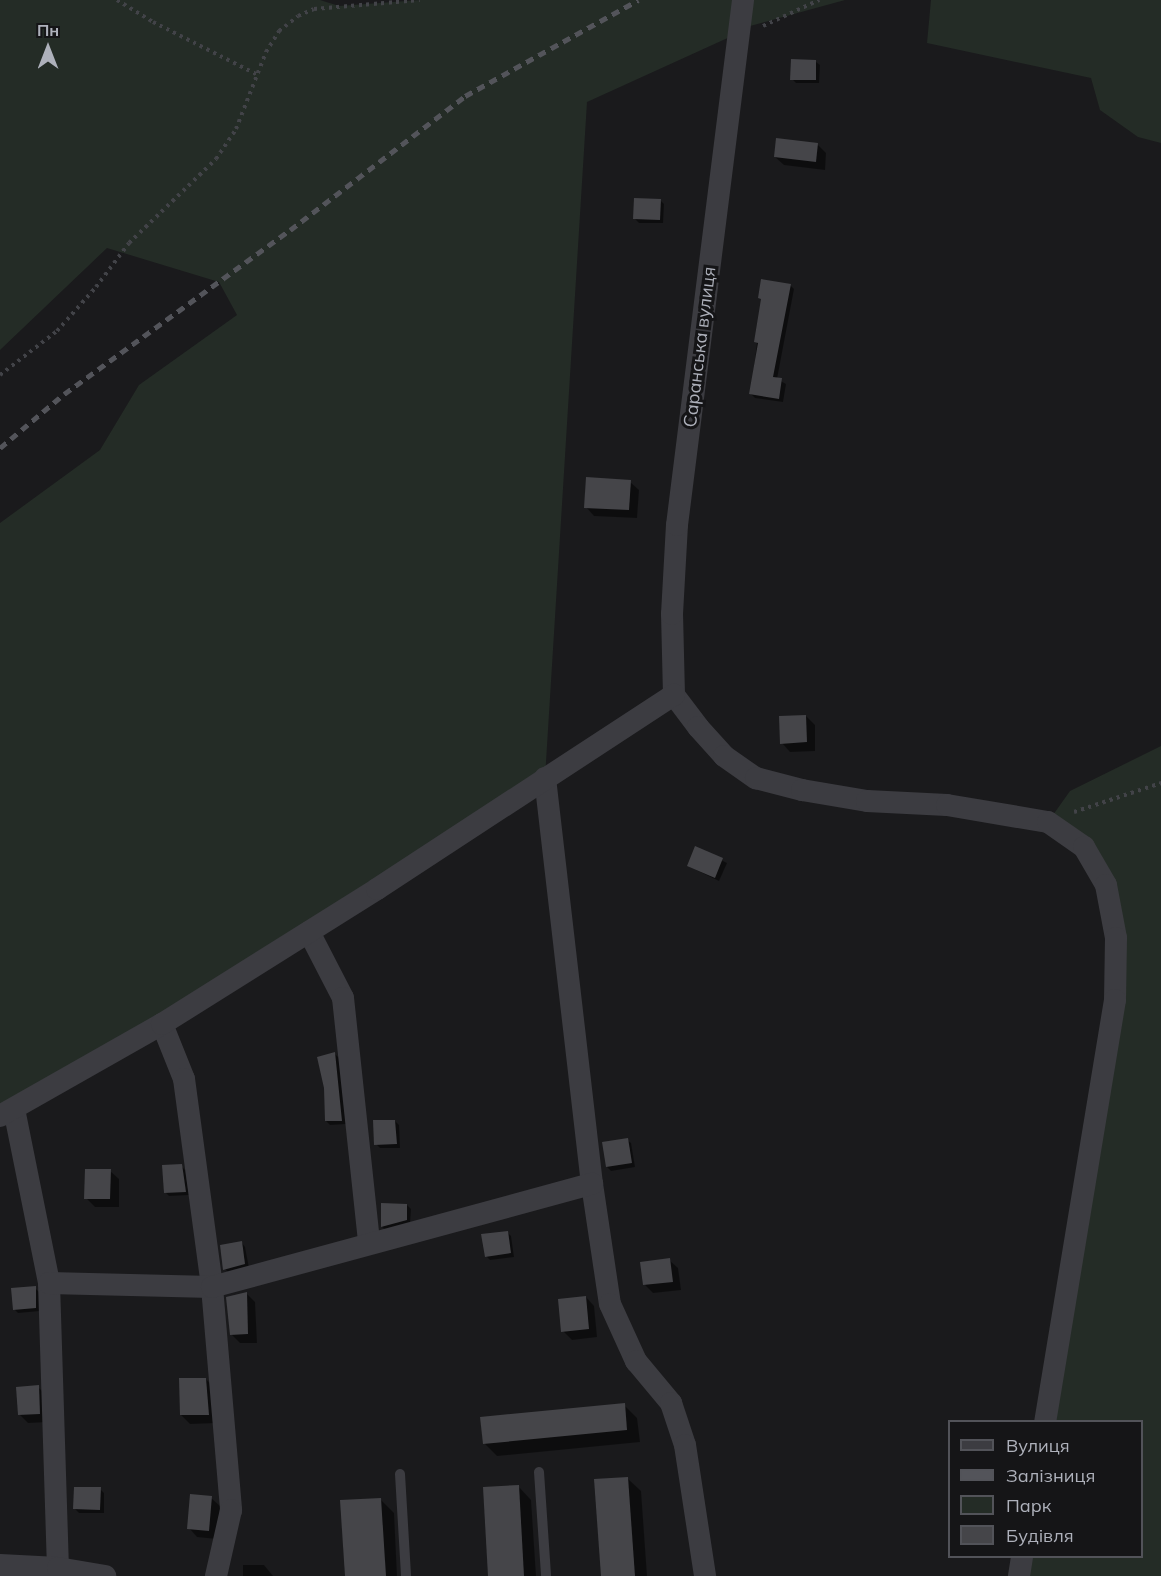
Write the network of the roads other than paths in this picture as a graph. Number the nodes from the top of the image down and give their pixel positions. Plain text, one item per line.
1 (743, 0) edge
2 (674, 694) junction
3 (546, 778) junction
4 (309, 932) junction
5 (162, 1024) junction
6 (7, 1112) edge
7 (592, 1184) junction
8 (369, 1243) junction
9 (49, 1283) junction
10 (212, 1287) junction
11 (1045, 1420) edge
12 (539, 1472) dead end
13 (400, 1474) dead end
14 (1022, 1558) edge
15 (0, 1565) edge
16 (58, 1568) junction
17 (105, 1576) edge
18 (216, 1576) edge
19 (406, 1576) edge
20 (546, 1576) edge
21 (705, 1576) edge
22 (1019, 1576) edge

1 - 2 street, Саранська вулиця
2 - 3 street
2 - 11 street
3 - 4 street
3 - 7 street
4 - 5 street
4 - 8 street
5 - 6 street
5 - 10 street
6 - 9 street
7 - 8 street
7 - 21 street
8 - 10 street
9 - 10 street
9 - 16 street
10 - 18 street
12 - 20 lane
13 - 19 lane
14 - 22 street
15 - 16 street
16 - 17 street

